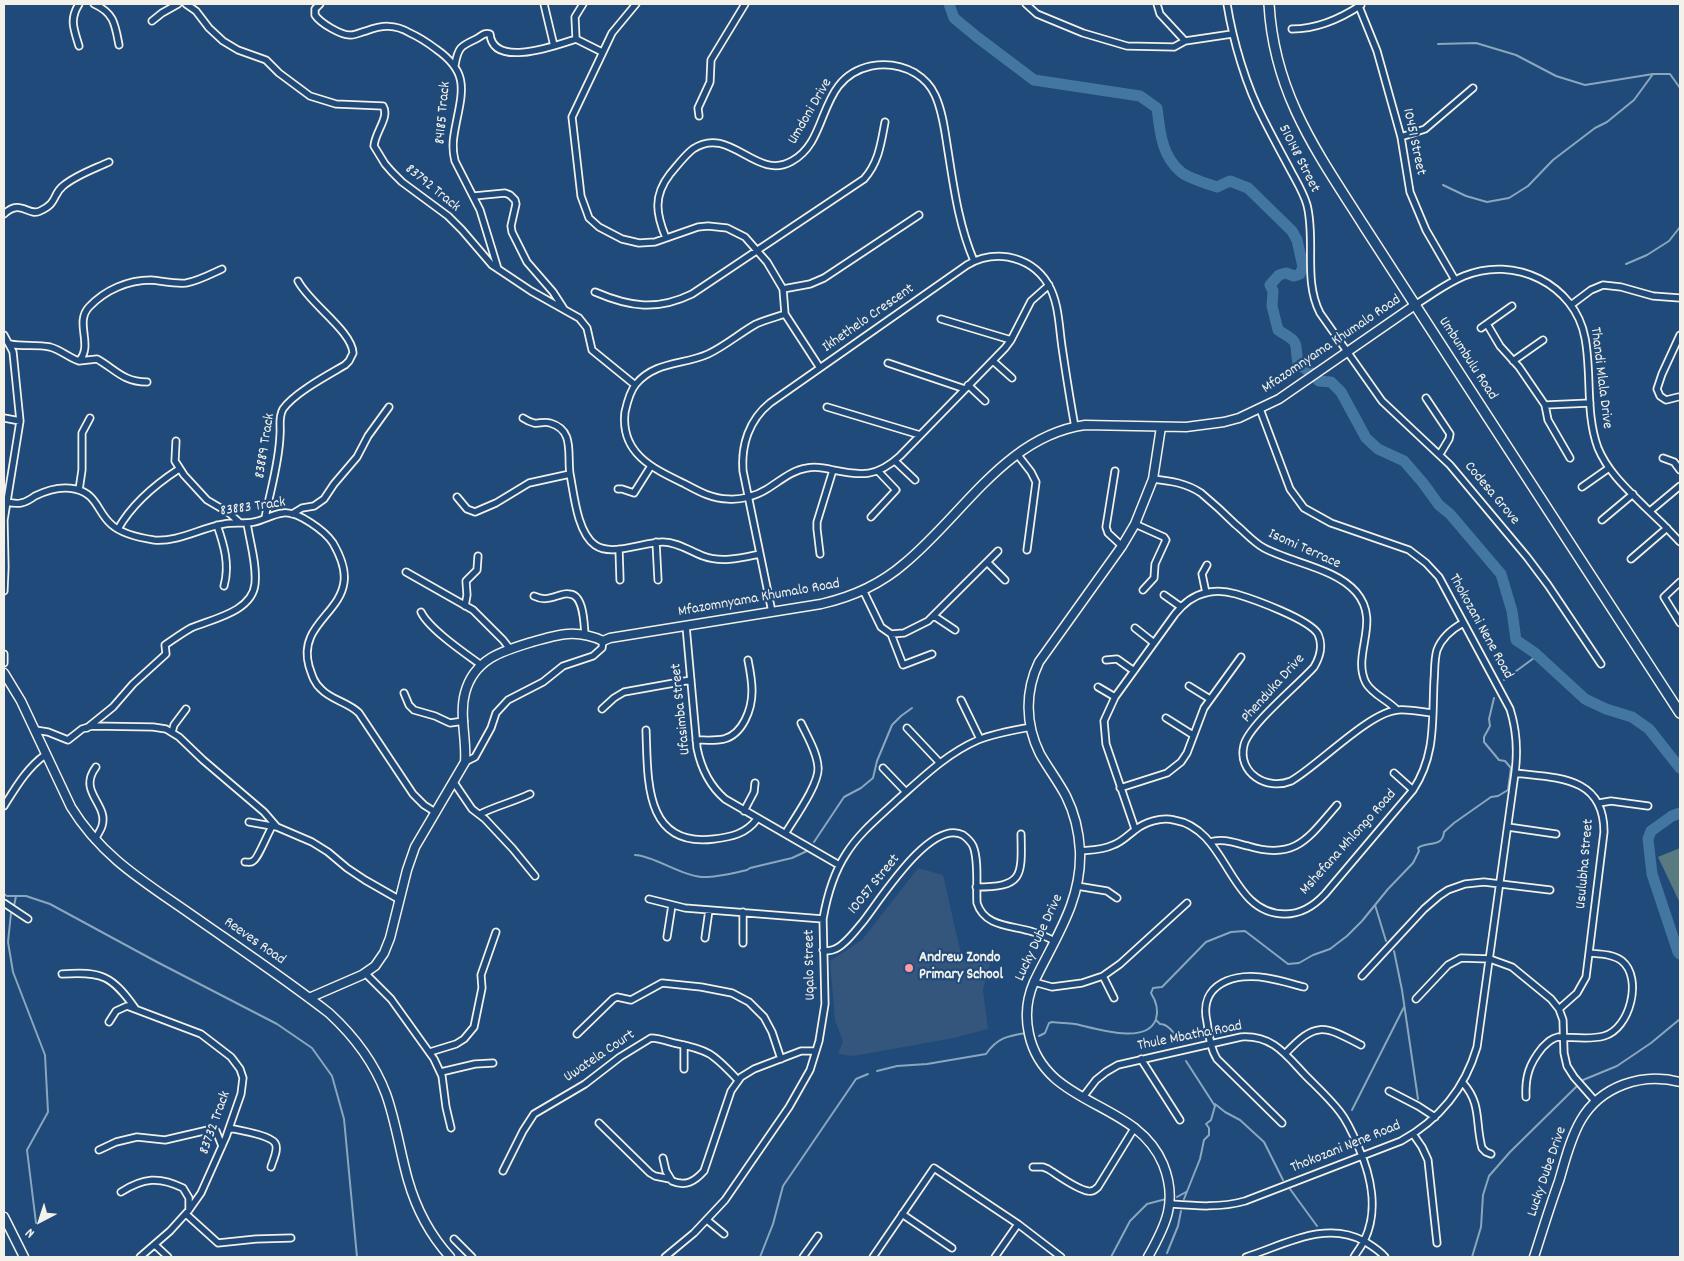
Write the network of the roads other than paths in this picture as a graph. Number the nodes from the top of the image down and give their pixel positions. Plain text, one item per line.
1 (79, 4) edge
2 (94, 4) edge
3 (178, 4) edge
4 (186, 4) edge
5 (320, 4) edge
6 (544, 4) edge
7 (583, 4) edge
8 (636, 4) edge
9 (745, 4) edge
10 (1026, 4) edge
11 (1157, 4) edge
12 (1269, 4) edge
13 (1360, 4) edge
14 (1229, 5) edge
15 (152, 21) dead end
16 (1292, 29) dead end
17 (1232, 34) junction
18 (576, 39) junction
19 (1185, 41) junction
20 (119, 45) dead end
21 (78, 46) dead end
22 (554, 46) junction
23 (602, 52) junction
24 (455, 65) junction
25 (1473, 88) dead end
26 (699, 116) dead end
27 (885, 122) dead end
28 (1401, 137) junction
29 (109, 162) dead end
30 (474, 196) junction
31 (4, 214) edge
32 (919, 215) dead end
33 (666, 238) junction
34 (758, 250) junction
35 (974, 261) junction
36 (222, 269) dead end
37 (498, 269) junction
38 (1455, 280) junction
39 (298, 281) dead end
40 (1049, 285) junction
41 (783, 289) junction
42 (595, 292) dead end
43 (1680, 298) edge
44 (1415, 305) junction
45 (1571, 305) junction
46 (1512, 306) dead end
47 (564, 308) junction
48 (785, 314) junction
49 (941, 319) dead end
50 (1487, 324) junction
51 (1480, 328) dead end
52 (4, 336) edge
53 (1680, 336) edge
54 (1011, 340) junction
55 (1543, 340) dead end
56 (10, 344) junction
57 (1348, 352) junction
58 (79, 361) junction
59 (993, 361) junction
60 (1513, 361) junction
61 (888, 363) dead end
62 (820, 368) junction
63 (1012, 378) dead end
64 (147, 382) dead end
65 (635, 385) junction
66 (966, 387) junction
67 (1678, 397) dead end
68 (1426, 398) dead end
69 (985, 401) dead end
70 (1590, 403) junction
71 (1545, 405) junction
72 (827, 407) dead end
73 (389, 408) dead end
74 (1260, 409) junction
75 (4, 418) edge
76 (90, 418) dead end
77 (522, 418) dead end
78 (20, 421) junction
79 (1075, 427) junction
80 (1161, 427) junction
81 (920, 435) junction
82 (176, 441) dead end
83 (1017, 454) junction
84 (1440, 454) junction
85 (1570, 458) dead end
86 (1663, 458) dead end
87 (895, 461) junction
88 (650, 466) junction
89 (1609, 468) junction
90 (179, 469) junction
91 (833, 470) junction
92 (1680, 470) edge
93 (878, 471) junction
94 (1116, 471) dead end
95 (570, 474) junction
96 (1153, 479) junction
97 (915, 480) dead end
98 (1680, 486) edge
99 (1582, 487) dead end
100 (618, 489) dead end
101 (79, 490) junction
102 (1633, 494) junction
103 (456, 496) dead end
104 (748, 497) junction
105 (6, 502) junction
106 (1650, 512) junction
107 (292, 514) junction
108 (871, 517) dead end
109 (265, 518) junction
110 (1602, 520) dead end
111 (239, 522) junction
112 (248, 523) junction
113 (1135, 524) junction
114 (217, 525) junction
115 (1666, 528) junction
116 (118, 529) junction
117 (656, 542) junction
118 (1680, 542) edge
119 (1122, 546) junction
120 (619, 549) junction
121 (1028, 550) dead end
122 (998, 551) dead end
123 (760, 554) junction
124 (820, 554) dead end
125 (478, 556) dead end
126 (1631, 560) dead end
127 (987, 562) junction
128 (1207, 565) dead end
129 (406, 572) dead end
130 (620, 580) dead end
131 (658, 580) dead end
132 (1005, 580) dead end
133 (1680, 582) edge
134 (224, 586) dead end
135 (864, 590) junction
136 (1143, 590) dead end
137 (4, 591) edge
138 (1206, 593) junction
139 (534, 596) dead end
140 (1164, 596) dead end
141 (465, 606) junction
142 (1181, 607) junction
143 (422, 612) dead end
144 (772, 612) junction
145 (934, 616) junction
146 (1463, 623) junction
147 (1680, 624) edge
148 (686, 626) junction
149 (1135, 628) dead end
150 (956, 630) dead end
151 (891, 634) junction
152 (585, 635) junction
153 (603, 641) junction
154 (1154, 643) junction
155 (510, 649) junction
156 (4, 654) edge
157 (932, 654) dead end
158 (1241, 657) dead end
159 (748, 660) dead end
160 (1106, 660) dead end
161 (4, 663) edge
162 (1601, 664) dead end
163 (481, 665) junction
164 (1134, 671) junction
165 (4, 672) edge
166 (692, 680) junction
167 (1189, 686) dead end
168 (1098, 687) dead end
169 (404, 693) dead end
170 (1115, 697) junction
171 (1210, 699) junction
172 (961, 700) dead end
173 (186, 709) dead end
174 (602, 709) dead end
175 (1397, 710) junction
176 (1680, 712) edge
177 (1433, 713) junction
178 (1166, 718) dead end
179 (464, 720) junction
180 (801, 723) dead end
181 (1031, 727) junction
182 (87, 728) junction
183 (907, 728) dead end
184 (35, 730) junction
185 (646, 730) dead end
186 (172, 732) junction
187 (1193, 736) junction
188 (980, 739) junction
189 (696, 740) junction
190 (46, 754) junction
191 (465, 762) junction
192 (939, 762) junction
193 (96, 767) dead end
194 (883, 768) dead end
195 (1515, 772) junction
196 (1394, 773) dead end
197 (453, 781) junction
198 (755, 784) dead end
199 (1120, 788) junction
200 (1413, 790) junction
201 (906, 792) junction
202 (530, 794) dead end
203 (1599, 803) junction
204 (1337, 805) dead end
205 (4, 806) edge
206 (1648, 806) dead end
207 (744, 811) junction
208 (435, 812) junction
209 (480, 814) junction
210 (756, 819) junction
211 (249, 822) dead end
212 (275, 826) junction
213 (1508, 827) junction
214 (1135, 829) junction
215 (785, 834) junction
216 (1021, 834) dead end
217 (1556, 834) dead end
218 (95, 840) junction
219 (1210, 842) junction
220 (1080, 851) junction
221 (245, 862) dead end
222 (840, 865) junction
223 (535, 876) dead end
224 (1501, 883) junction
225 (1077, 886) junction
226 (976, 887) junction
227 (1550, 890) dead end
228 (1117, 898) dead end
229 (649, 899) dead end
230 (400, 900) junction
231 (1188, 902) dead end
232 (4, 903) edge
233 (672, 905) junction
234 (708, 910) junction
235 (743, 912) junction
236 (28, 918) dead end
237 (823, 919) junction
238 (496, 932) dead end
239 (667, 937) dead end
240 (705, 938) dead end
241 (1055, 941) junction
242 (743, 943) dead end
243 (823, 950) junction
244 (1589, 953) junction
245 (1490, 960) junction
246 (365, 973) junction
247 (62, 974) dead end
248 (1103, 976) junction
249 (1362, 976) dead end
250 (1034, 982) junction
251 (1304, 987) dead end
252 (309, 998) junction
253 (1114, 998) dead end
254 (1416, 999) dead end
255 (135, 1008) junction
256 (1560, 1010) junction
257 (109, 1022) dead end
258 (577, 1034) dead end
259 (1564, 1037) junction
260 (1211, 1043) junction
261 (684, 1045) junction
262 (1361, 1045) dead end
263 (816, 1051) junction
264 (430, 1052) junction
265 (1285, 1054) junction
266 (781, 1059) junction
267 (1141, 1059) junction
268 (493, 1063) dead end
269 (684, 1069) dead end
270 (441, 1072) junction
271 (738, 1080) junction
272 (1680, 1082) edge
273 (1462, 1083) junction
274 (1388, 1091) dead end
275 (1083, 1097) junction
276 (1526, 1097) dead end
277 (1596, 1102) junction
278 (1435, 1117) junction
279 (1180, 1120) dead end
280 (599, 1123) dead end
281 (1282, 1123) dead end
282 (1135, 1127) junction
283 (228, 1128) junction
284 (451, 1128) dead end
285 (1413, 1134) junction
286 (222, 1146) junction
287 (98, 1150) dead end
288 (1491, 1154) dead end
289 (1363, 1157) junction
290 (663, 1158) dead end
291 (272, 1167) dead end
292 (1033, 1167) dead end
293 (503, 1171) dead end
294 (670, 1180) junction
295 (120, 1192) dead end
296 (1170, 1204) junction
297 (188, 1212) junction
298 (902, 1214) junction
299 (4, 1216) edge
300 (707, 1220) junction
301 (1018, 1224) junction
302 (724, 1234) dead end
303 (818, 1236) dead end
304 (291, 1238) dead end
305 (454, 1239) dead end
306 (1364, 1242) junction
307 (1437, 1243) dead end
308 (156, 1245) junction
309 (952, 1248) dead end
310 (24, 1257) edge
311 (140, 1257) edge
312 (168, 1257) edge
313 (450, 1257) edge
314 (472, 1257) edge
315 (665, 1257) edge
316 (803, 1257) edge
317 (873, 1257) edge
318 (995, 1257) edge
319 (1061, 1257) edge
320 (1148, 1257) edge
321 (1246, 1257) edge
322 (1354, 1257) edge
323 (1385, 1257) edge
324 (1534, 1257) edge

1 - 21 street
2 - 20 street
3 - 15 street
4 - 37 street, 83792 Track
5 - 24 street, 84185 Track
6 - 22 street
7 - 18 street
8 - 23 street
9 - 26 street
10 - 19 street
11 - 19 street
12 - 44 main road, Umbumbulu Road
13 - 16 street
13 - 28 street, 10451 Street
14 - 17 street, 510148 Street
17 - 19 street
17 - 57 street, 510148 Street
18 - 22 street
18 - 23 street
22 - 24 street
23 - 33 street
24 - 30 street, 84185 Track
25 - 28 street
27 - 34 street
28 - 38 street, 10451 Street
29 - 31 street
30 - 37 street, 84185 Track
30 - 47 street
32 - 41 street
33 - 34 street
33 - 35 street, Umdoni Drive
34 - 41 street
34 - 42 street
35 - 40 street, Ikhethelo Crescent
35 - 62 street, Ikhethelo Crescent
36 - 58 street
37 - 47 street, 83792 Track
38 - 44 street, Thandi Mlala Drive
38 - 45 street, Thandi Mlala Drive
39 - 109 street, 83889 Track
40 - 54 street
40 - 79 street, Ikhethelo Crescent
41 - 48 street
43 - 45 street
44 - 57 street, Mfazomnyama Khumalo Road
44 - 176 main road, Umbumbulu Road
45 - 70 street, Thandi Mlala Drive
46 - 50 street
47 - 65 street, 83792 Track
48 - 62 street
48 - 65 street
49 - 54 street
50 - 51 street
50 - 60 street
52 - 56 street
53 - 67 street
54 - 59 street
55 - 60 street
56 - 58 street
56 - 78 street
57 - 74 street, Mfazomnyama Khumalo Road
57 - 84 street, Codesa Grove
58 - 64 street
59 - 63 street
59 - 66 street
60 - 71 street
61 - 66 street
62 - 104 street, Ikhethelo Crescent
65 - 88 street
66 - 69 street
66 - 81 street
68 - 84 street
70 - 71 street
70 - 89 street, Thandi Mlala Drive
71 - 85 street
72 - 81 street
73 - 107 street
74 - 80 street, Mfazomnyama Khumalo Road
74 - 146 street, Thokozani Nene Road
75 - 78 street
76 - 101 street
77 - 95 street
78 - 105 street
79 - 80 street, Mfazomnyama Khumalo Road
79 - 83 street, Mfazomnyama Khumalo Road
80 - 96 street, Lucky Dube Drive
81 - 87 street
82 - 90 street
83 - 121 street
83 - 135 street, Mfazomnyama Khumalo Road
84 - 162 street, Codesa Grove
86 - 92 street
87 - 93 street
87 - 97 street
88 - 100 street
88 - 104 street
89 - 99 street
89 - 102 street, Thandi Mlala Drive
90 - 111 street
90 - 116 street
91 - 93 street
91 - 104 street
91 - 124 street
93 - 108 street
94 - 119 street
95 - 103 street
95 - 120 street
96 - 113 street, Lucky Dube Drive
96 - 175 street, Isomi Terrace
98 - 106 street
101 - 105 street
101 - 116 street, 83883 Track
102 - 106 street, Thandi Mlala Drive
102 - 110 street
104 - 123 street, Ikhethelo Crescent
105 - 137 street
106 - 115 street, Thandi Mlala Drive
107 - 109 street, 83883 Track
107 - 208 street, 83883 Track
109 - 112 street, 83883 Track
111 - 112 street, 83883 Track
111 - 114 street, 83883 Track
112 - 182 street
113 - 119 street, Lucky Dube Drive
113 - 136 street
114 - 116 street, 83883 Track
114 - 134 street
115 - 118 street, Thandi Mlala Drive
115 - 126 street
117 - 120 street
117 - 123 street
117 - 131 street
119 - 181 street, Lucky Dube Drive
120 - 130 street
122 - 127 street
123 - 144 street, Ikhethelo Crescent
125 - 141 street
127 - 132 street
127 - 145 street
128 - 138 street
129 - 141 street
133 - 147 street
135 - 144 street, Mfazomnyama Khumalo Road
135 - 151 street
138 - 142 street, Phenduka Drive
138 - 175 street, Phenduka Drive
139 - 152 street
140 - 142 street
141 - 155 street
142 - 154 street, Phenduka Drive
143 - 163 street
144 - 148 street, Mfazomnyama Khumalo Road
145 - 150 street
145 - 151 street
146 - 177 street, Mshefana Mhlongo Road
146 - 195 street, Thokozani Nene Road
148 - 153 street, Mfazomnyama Khumalo Road
148 - 166 street, Ufasimba Street
149 - 154 street
151 - 157 street
152 - 153 street
152 - 155 street
153 - 191 street
154 - 164 street, Phenduka Drive
155 - 163 street
156 - 161 street
158 - 171 street
159 - 189 street
160 - 164 street
163 - 179 street
164 - 170 street, Phenduka Drive
165 - 184 street, Reeves Road
166 - 174 street
166 - 189 street, Ufasimba Street
167 - 171 street
168 - 170 street
169 - 179 street
170 - 199 street, Phenduka Drive
171 - 187 street
172 - 188 street
173 - 186 street
175 - 177 street, Phenduka Drive
177 - 200 street, Mshefana Mhlongo Road
178 - 187 street
179 - 191 street
180 - 215 street
181 - 188 street, Uqalo Street
181 - 220 street, Lucky Dube Drive
182 - 184 street
182 - 186 street
183 - 192 street
184 - 190 street, Reeves Road
185 - 210 street
186 - 212 street
187 - 199 street
188 - 192 street, Uqalo Street
189 - 207 street, Ufasimba Street
190 - 205 street
190 - 218 street, Reeves Road
191 - 197 street
192 - 201 street, Uqalo Street
193 - 218 street
194 - 201 street
195 - 203 street, Usulubha Street
195 - 213 street, Thokozani Nene Road
196 - 200 street
197 - 208 street
197 - 209 street
198 - 207 street
199 - 214 street, Phenduka Drive
200 - 219 street, Mshefana Mhlongo Road
201 - 222 street, Uqalo Street
202 - 209 street
203 - 206 street
203 - 244 street, Usulubha Street
204 - 219 street
207 - 210 street, Ufasimba Street
208 - 230 street
209 - 223 street
210 - 215 street, Ufasimba Street
211 - 212 street
212 - 221 street
212 - 230 street
213 - 217 street
213 - 224 street, Thokozani Nene Road
214 - 219 street, Mshefana Mhlongo Road
214 - 220 street, Mshefana Mhlongo Road
215 - 222 street, Ufasimba Street
216 - 226 street
218 - 252 street, Reeves Road
220 - 225 street, Lucky Dube Drive
222 - 237 street, Uqalo Street
224 - 227 street
224 - 245 street, Thokozani Nene Road
224 - 249 street
225 - 228 street
225 - 241 street, Lucky Dube Drive
226 - 241 street, 10057 Street
226 - 243 street, 10057 Street
229 - 233 street
230 - 246 street
231 - 248 street
232 - 236 street
233 - 234 street
233 - 239 street
234 - 235 street
234 - 240 street
235 - 237 street
235 - 242 street
237 - 243 street, Uqalo Street
238 - 264 street
241 - 250 street, Lucky Dube Drive
243 - 263 street, Uqalo Street
244 - 256 street, Usulubha Street
244 - 259 street
245 - 254 street
245 - 256 street
245 - 273 street, Thokozani Nene Road
246 - 252 street
246 - 264 street
247 - 255 street
248 - 250 street
248 - 253 street
250 - 275 street, Lucky Dube Drive
251 - 260 street
252 - 313 street, Reeves Road
255 - 257 street
255 - 283 street, 83732 Track
256 - 259 street
258 - 266 street
259 - 276 street
259 - 277 street
260 - 265 street, Thule Mbatha Road
260 - 267 street, Thule Mbatha Road
260 - 281 street
261 - 269 street
261 - 271 street, Uwatela Court
261 - 293 street, Uwatela Court
262 - 265 street
263 - 266 street
263 - 300 street, Uqalo Street
264 - 270 street
265 - 289 street, Thule Mbatha Road
266 - 271 street
267 - 275 street, Thule Mbatha Road
267 - 279 street
268 - 270 street
270 - 284 street
271 - 294 street
272 - 277 street, Lucky Dube Drive
273 - 278 street, Thokozani Nene Road
273 - 288 street
274 - 278 street
275 - 282 street, Lucky Dube Drive
277 - 324 street, Lucky Dube Drive
278 - 285 street, Thokozani Nene Road
280 - 294 street
282 - 292 street
282 - 296 street, Lucky Dube Drive
283 - 286 street, 83732 Track
283 - 291 street
285 - 289 street, Thokozani Nene Road
285 - 307 street
286 - 287 street
286 - 297 street, 83732 Track
289 - 296 street, Thokozani Nene Road
289 - 306 street, Thule Mbatha Road
290 - 294 street
295 - 297 street
296 - 320 street, Lucky Dube Drive
297 - 304 street
297 - 308 street, 83732 Track
298 - 301 street
298 - 309 street
298 - 317 street
299 - 310 street
300 - 302 street
300 - 315 street, Uqalo Street
301 - 318 street
301 - 319 street
303 - 316 street
305 - 314 street
306 - 321 street
306 - 322 street, Thule Mbatha Road
306 - 323 street
308 - 311 street, 83732 Track
308 - 312 street

